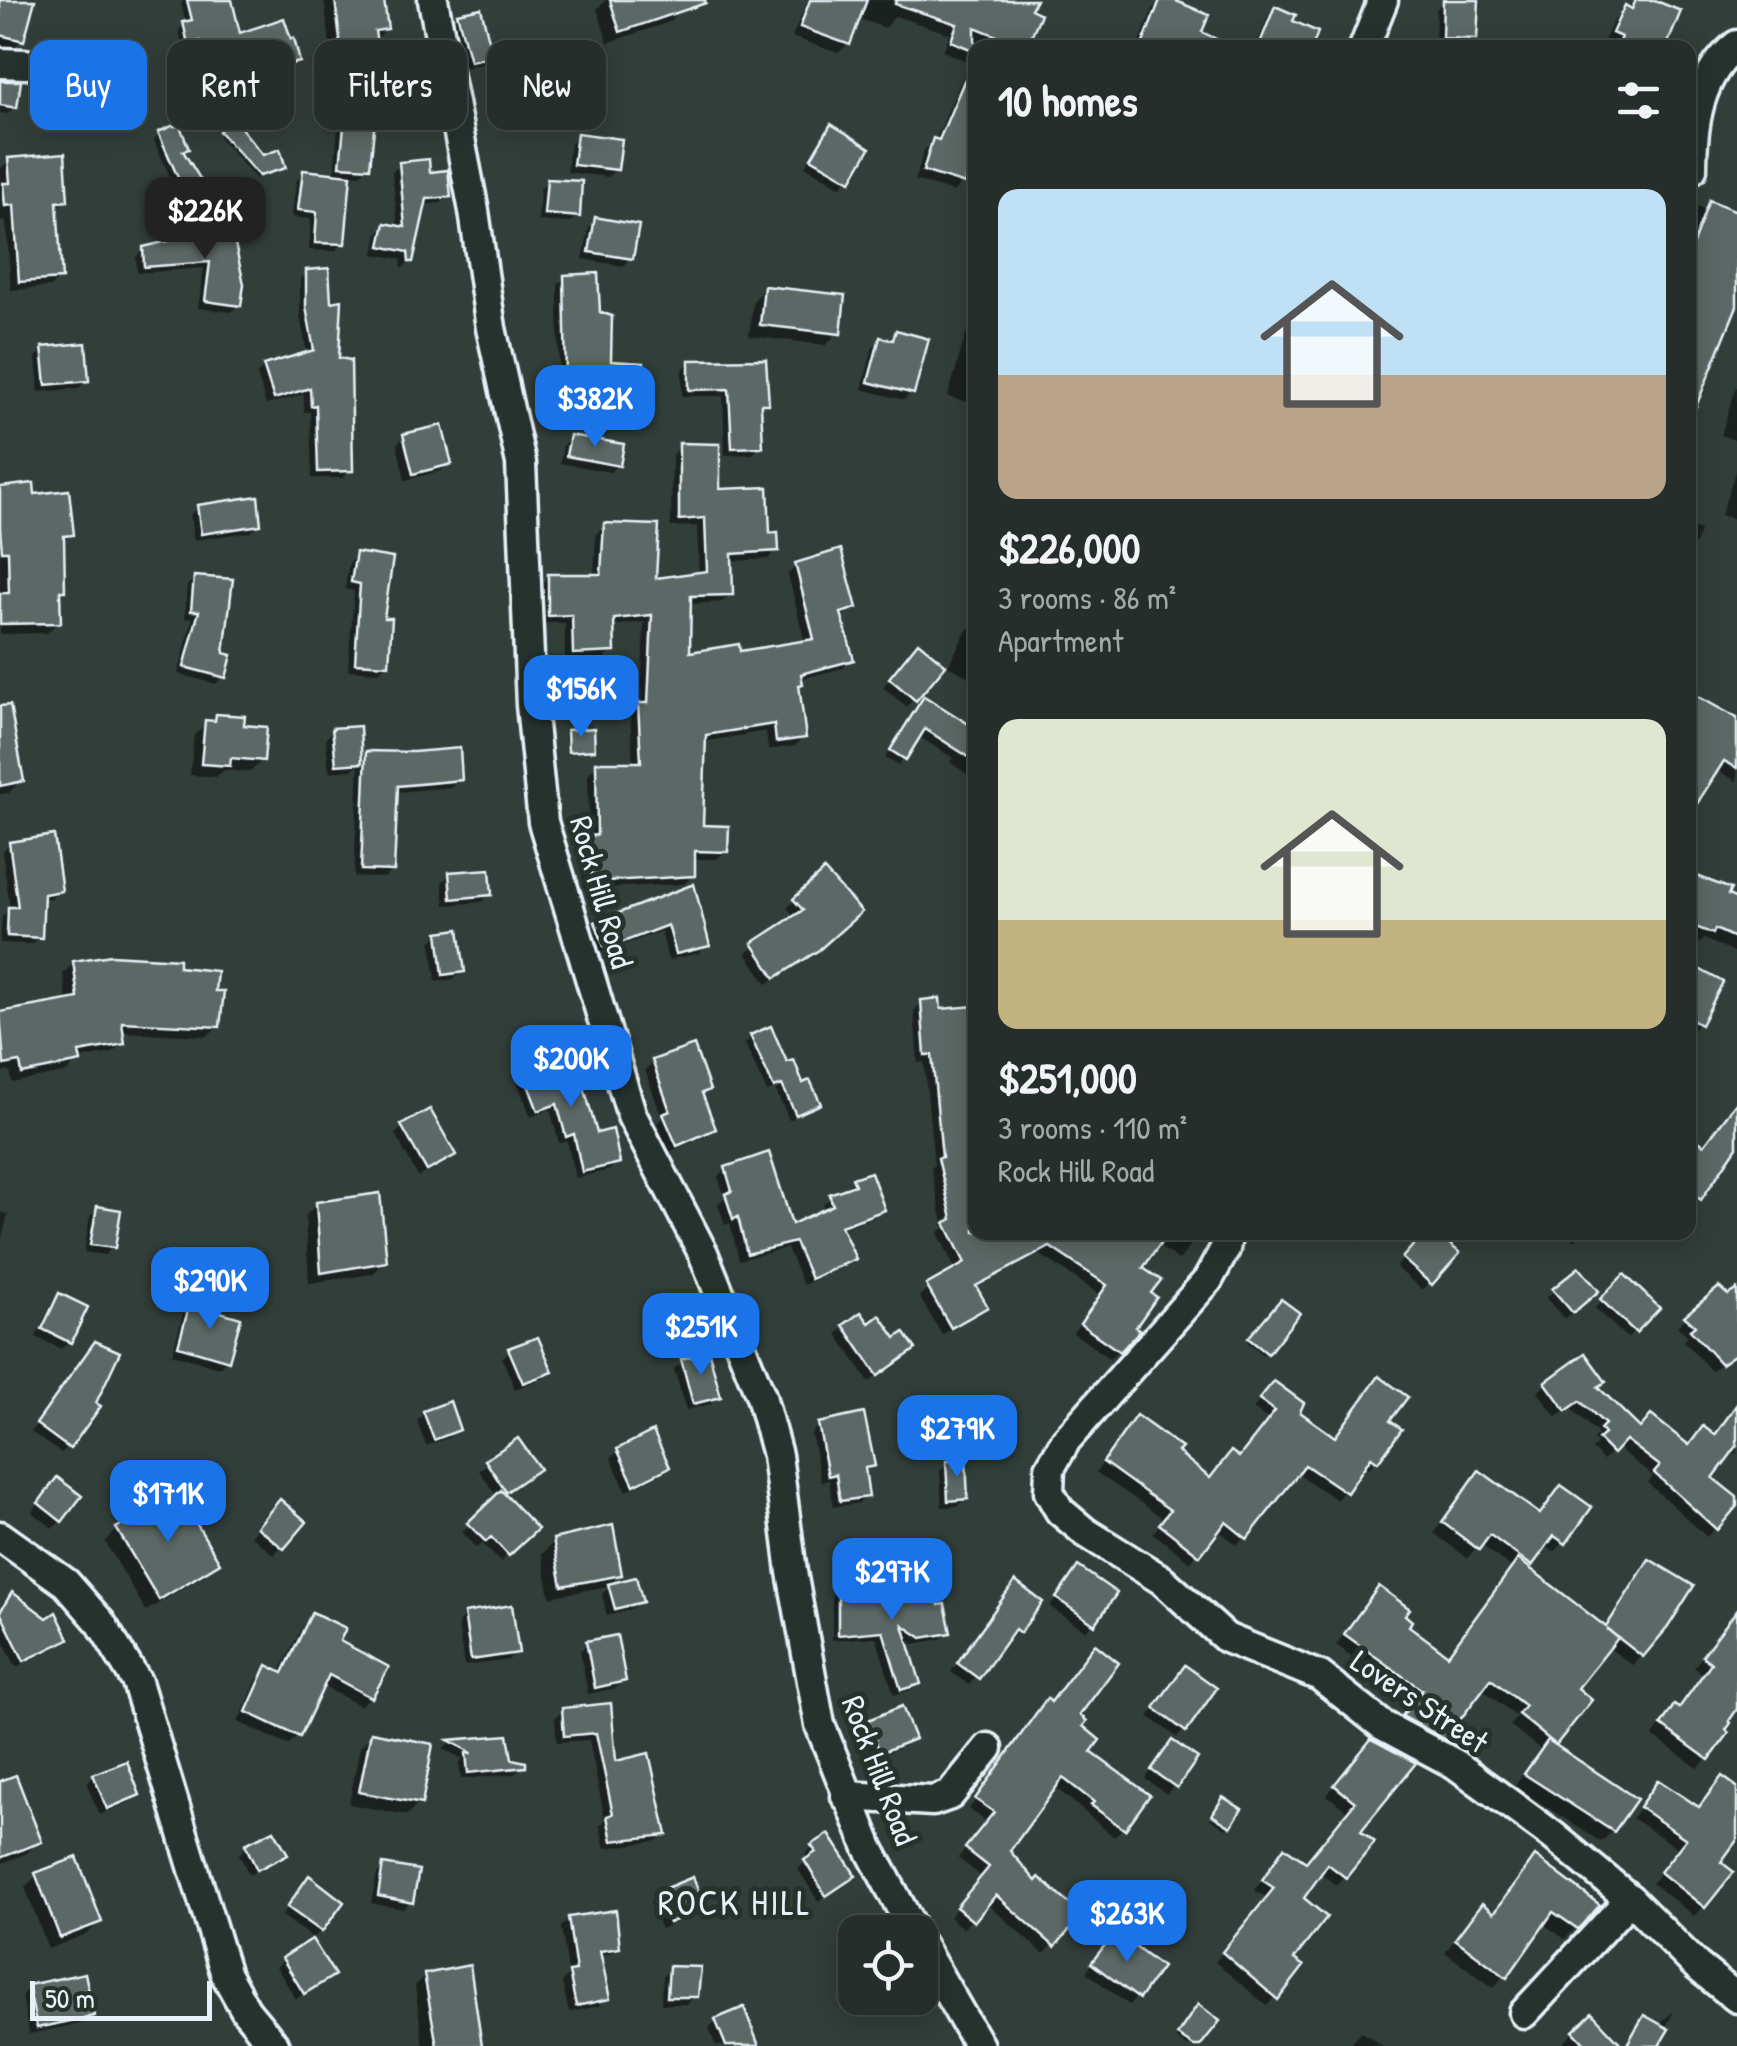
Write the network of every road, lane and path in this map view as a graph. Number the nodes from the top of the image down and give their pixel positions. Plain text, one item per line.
1 (433, 0) edge
2 (1384, 0) edge
3 (1367, 40) edge
4 (1737, 44) edge
5 (1696, 117) edge
6 (1227, 1240) edge
7 (0, 1536) edge
8 (988, 1748) dead end
9 (846, 1796) junction
10 (1630, 1899) junction
11 (905, 1915) edge
12 (938, 1975) edge
13 (1737, 1998) edge
14 (1524, 2013) dead end
15 (276, 2046) edge
16 (979, 2046) edge

1 - 9 street, Rock Hill Road
2 - 3 street
4 - 5 street
6 - 10 street, Lovers Street
7 - 15 street
8 - 9 street
9 - 11 street, Rock Hill Road
10 - 13 street, Lovers Street
10 - 14 street
12 - 16 street

